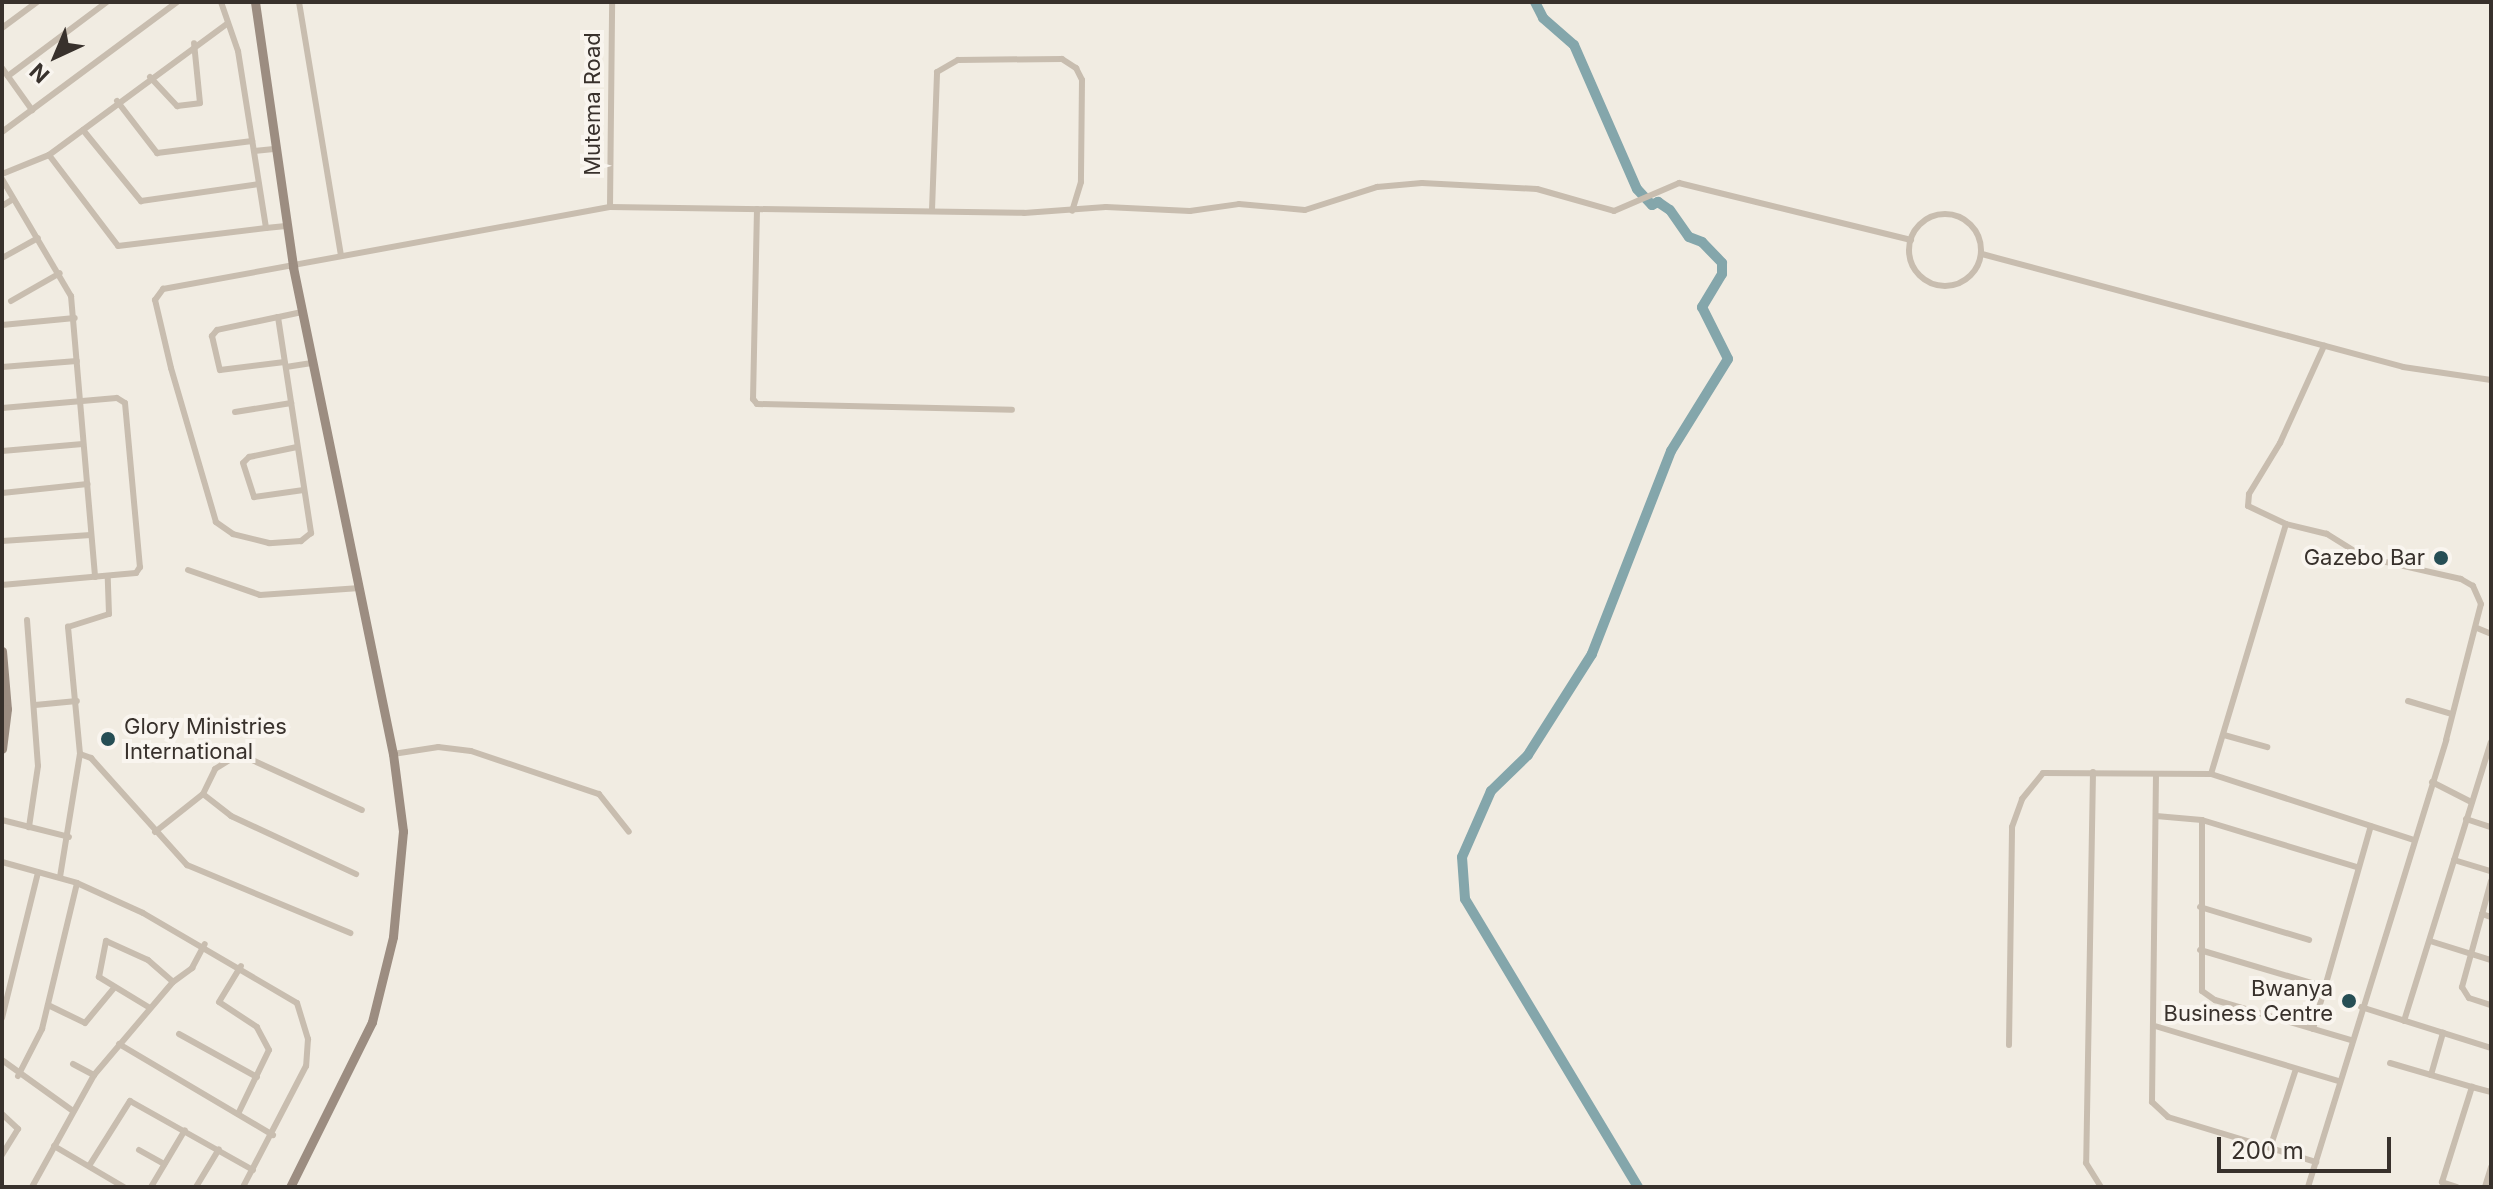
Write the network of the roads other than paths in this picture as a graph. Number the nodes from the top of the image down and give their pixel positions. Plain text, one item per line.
1 (37, 2) edge
2 (107, 2) edge
3 (177, 2) edge
4 (221, 2) edge
5 (255, 2) edge
6 (299, 2) edge
7 (612, 2) edge
8 (227, 24) junction
9 (2, 28) edge
10 (194, 43) junction
11 (2, 68) edge
12 (8, 76) junction
13 (150, 77) junction
14 (117, 101) junction
15 (32, 110) junction
16 (83, 130) junction
17 (2, 132) edge
18 (252, 141) junction
19 (274, 149) junction
20 (254, 151) junction
21 (49, 155) junction
22 (2, 176) edge
23 (259, 184) junction
24 (13, 199) junction
25 (2, 206) edge
26 (610, 207) junction
27 (757, 209) junction
28 (932, 210) junction
29 (1072, 211) junction
30 (286, 226) junction
31 (266, 228) junction
32 (38, 238) junction
33 (1911, 240) junction
34 (1982, 254) junction
35 (341, 255) junction
36 (2, 258) edge
37 (293, 267) junction
38 (60, 273) junction
39 (11, 301) dead end
40 (302, 312) junction
41 (278, 317) junction
42 (75, 318) junction
43 (2, 325) edge
44 (2324, 346) junction
45 (77, 361) junction
46 (312, 363) junction
47 (286, 365) junction
48 (2, 367) edge
49 (2491, 380) edge
50 (80, 400) junction
51 (291, 403) junction
52 (2, 408) edge
53 (1012, 410) dead end
54 (235, 412) dead end
55 (83, 444) junction
56 (297, 447) junction
57 (2, 451) edge
58 (88, 484) junction
59 (304, 490) junction
60 (2, 493) edge
61 (2286, 524) junction
62 (91, 535) junction
63 (2, 541) edge
64 (188, 570) dead end
65 (108, 576) junction
66 (95, 577) junction
67 (2, 585) edge
68 (360, 588) junction
69 (27, 620) dead end
70 (2477, 628) junction
71 (2491, 634) edge
72 (2, 651) edge
73 (77, 701) junction
74 (2408, 701) dead end
75 (35, 705) junction
76 (2452, 714) junction
77 (2224, 735) junction
78 (2491, 742) edge
79 (2267, 747) dead end
80 (2, 749) edge
81 (80, 754) junction
82 (393, 754) junction
83 (2093, 772) junction
84 (2156, 774) junction
85 (2211, 774) junction
86 (2432, 782) junction
87 (203, 794) junction
88 (2471, 802) junction
89 (362, 810) dead end
90 (2156, 816) junction
91 (2466, 819) junction
92 (2, 820) edge
93 (2202, 820) junction
94 (2371, 826) junction
95 (29, 827) junction
96 (2491, 827) edge
97 (155, 832) junction
98 (629, 832) dead end
99 (69, 837) junction
100 (2414, 840) junction
101 (2454, 860) junction
102 (2, 862) edge
103 (2357, 867) junction
104 (2491, 871) edge
105 (38, 872) junction
106 (356, 874) dead end
107 (60, 877) junction
108 (2491, 881) edge
109 (77, 883) junction
110 (2200, 907) junction
111 (2482, 914) junction
112 (2491, 917) edge
113 (350, 933) dead end
114 (2309, 940) dead end
115 (2430, 941) junction
116 (205, 944) junction
117 (2200, 950) junction
118 (2470, 954) junction
119 (2491, 960) edge
120 (241, 966) junction
121 (173, 982) junction
122 (2325, 987) junction
123 (114, 988) junction
124 (48, 1005) junction
125 (2491, 1005) edge
126 (2361, 1007) junction
127 (150, 1008) junction
128 (2, 1018) edge
129 (2404, 1021) junction
130 (2155, 1026) junction
131 (2313, 1029) junction
132 (2443, 1033) junction
133 (179, 1034) dead end
134 (2351, 1040) junction
135 (119, 1044) junction
136 (2009, 1045) dead end
137 (2491, 1048) edge
138 (2, 1060) edge
139 (2390, 1063) dead end
140 (73, 1064) dead end
141 (2296, 1069) junction
142 (94, 1075) junction
143 (2431, 1075) junction
144 (18, 1076) junction
145 (257, 1077) junction
146 (2338, 1081) junction
147 (2472, 1087) junction
148 (2491, 1092) edge
149 (73, 1111) junction
150 (2, 1114) edge
151 (238, 1114) junction
152 (185, 1130) junction
153 (273, 1135) junction
154 (54, 1146) junction
155 (2270, 1148) junction
156 (219, 1149) junction
157 (139, 1150) dead end
158 (2, 1155) edge
159 (2316, 1162) junction
160 (164, 1164) junction
161 (89, 1166) junction
162 (2491, 1167) edge
163 (253, 1170) junction
164 (34, 1184) edge
165 (46, 1187) edge
166 (124, 1187) edge
167 (151, 1187) edge
168 (196, 1187) edge
169 (243, 1187) edge
170 (290, 1187) edge
171 (2101, 1187) edge
172 (2308, 1187) edge
173 (2457, 1187) edge
174 (2485, 1187) edge

1 - 9 street
2 - 12 street
3 - 15 street
4 - 8 street
5 - 19 main road
6 - 35 street
7 - 26 street, Mutema Road
8 - 10 street
8 - 18 street
10 - 13 street
10 - 13 street
11 - 12 street
12 - 15 street
13 - 14 street
14 - 16 street
14 - 18 street
15 - 17 street
16 - 21 street
16 - 23 street
18 - 20 street
19 - 20 street
19 - 30 main road
20 - 23 street
21 - 22 street
21 - 31 street
22 - 24 street
23 - 31 street
24 - 25 street
24 - 32 street
26 - 27 street
26 - 35 street
27 - 28 street
27 - 53 street
28 - 29 street
28 - 29 street
29 - 33 street
30 - 31 street
30 - 37 main road
32 - 36 street
32 - 38 street
33 - 34 street
33 - 34 street
34 - 44 street
35 - 37 street
37 - 40 main road
37 - 59 street
38 - 39 street
38 - 42 street
40 - 41 street
40 - 46 main road
41 - 47 street
41 - 47 street
42 - 43 street
42 - 45 street
44 - 49 street
44 - 61 street
45 - 48 street
45 - 50 street
46 - 47 street
46 - 68 main road
47 - 51 street
50 - 52 street
50 - 55 street
50 - 65 street
51 - 54 street
51 - 56 street
55 - 57 street
55 - 58 street
56 - 59 street
56 - 59 street
58 - 60 street
58 - 62 street
61 - 70 street
61 - 77 street
62 - 63 street
62 - 66 street
64 - 68 street
65 - 66 street
65 - 73 street
66 - 67 street
68 - 82 main road
69 - 75 street
70 - 71 street
70 - 76 street
72 - 80 main road
73 - 75 street
73 - 81 street
74 - 76 street
75 - 95 street
76 - 86 street
77 - 79 street
77 - 85 street
78 - 88 street
81 - 97 street
81 - 99 street
82 - 98 street
82 - 170 main road
83 - 84 street
83 - 136 street
83 - 171 street
84 - 85 street
84 - 90 street
85 - 94 street
86 - 88 street
86 - 100 street
87 - 89 street
87 - 97 street
87 - 106 street
88 - 91 street
90 - 93 street
90 - 130 street
91 - 96 street
91 - 101 street
92 - 95 street
93 - 103 street
93 - 110 street
94 - 100 street
94 - 103 street
95 - 99 street
97 - 113 street
99 - 107 street
100 - 126 street
101 - 104 street
101 - 115 street
102 - 105 street
103 - 122 street
105 - 107 street
105 - 128 street
107 - 109 street
108 - 111 street
109 - 116 street
109 - 124 street
110 - 114 street
110 - 117 street
111 - 112 street
111 - 118 street
115 - 118 street
115 - 129 street
116 - 120 street
116 - 121 street
117 - 122 street
117 - 131 street
118 - 119 street
118 - 125 street
120 - 145 street
120 - 153 street
121 - 123 street
121 - 127 street
122 - 131 street
123 - 124 street
123 - 127 street
124 - 144 street
126 - 129 street
126 - 134 street
127 - 135 street
129 - 132 street
130 - 141 street
130 - 155 street
131 - 134 street
132 - 137 street
132 - 143 street
133 - 145 street
134 - 146 street
135 - 142 street
135 - 151 street
138 - 144 street
139 - 143 street
140 - 142 street
141 - 146 street
141 - 155 street
142 - 149 street
143 - 147 street
144 - 149 street
145 - 151 street
146 - 159 street
147 - 148 street
147 - 173 street
149 - 154 street
150 - 158 street
151 - 153 street
152 - 156 street
152 - 160 street
152 - 161 street
153 - 163 street
154 - 161 street
154 - 164 street
155 - 159 street
156 - 163 street
156 - 168 street
157 - 160 street
159 - 172 street
160 - 167 street
161 - 166 street
162 - 174 street
163 - 169 street
164 - 165 street

